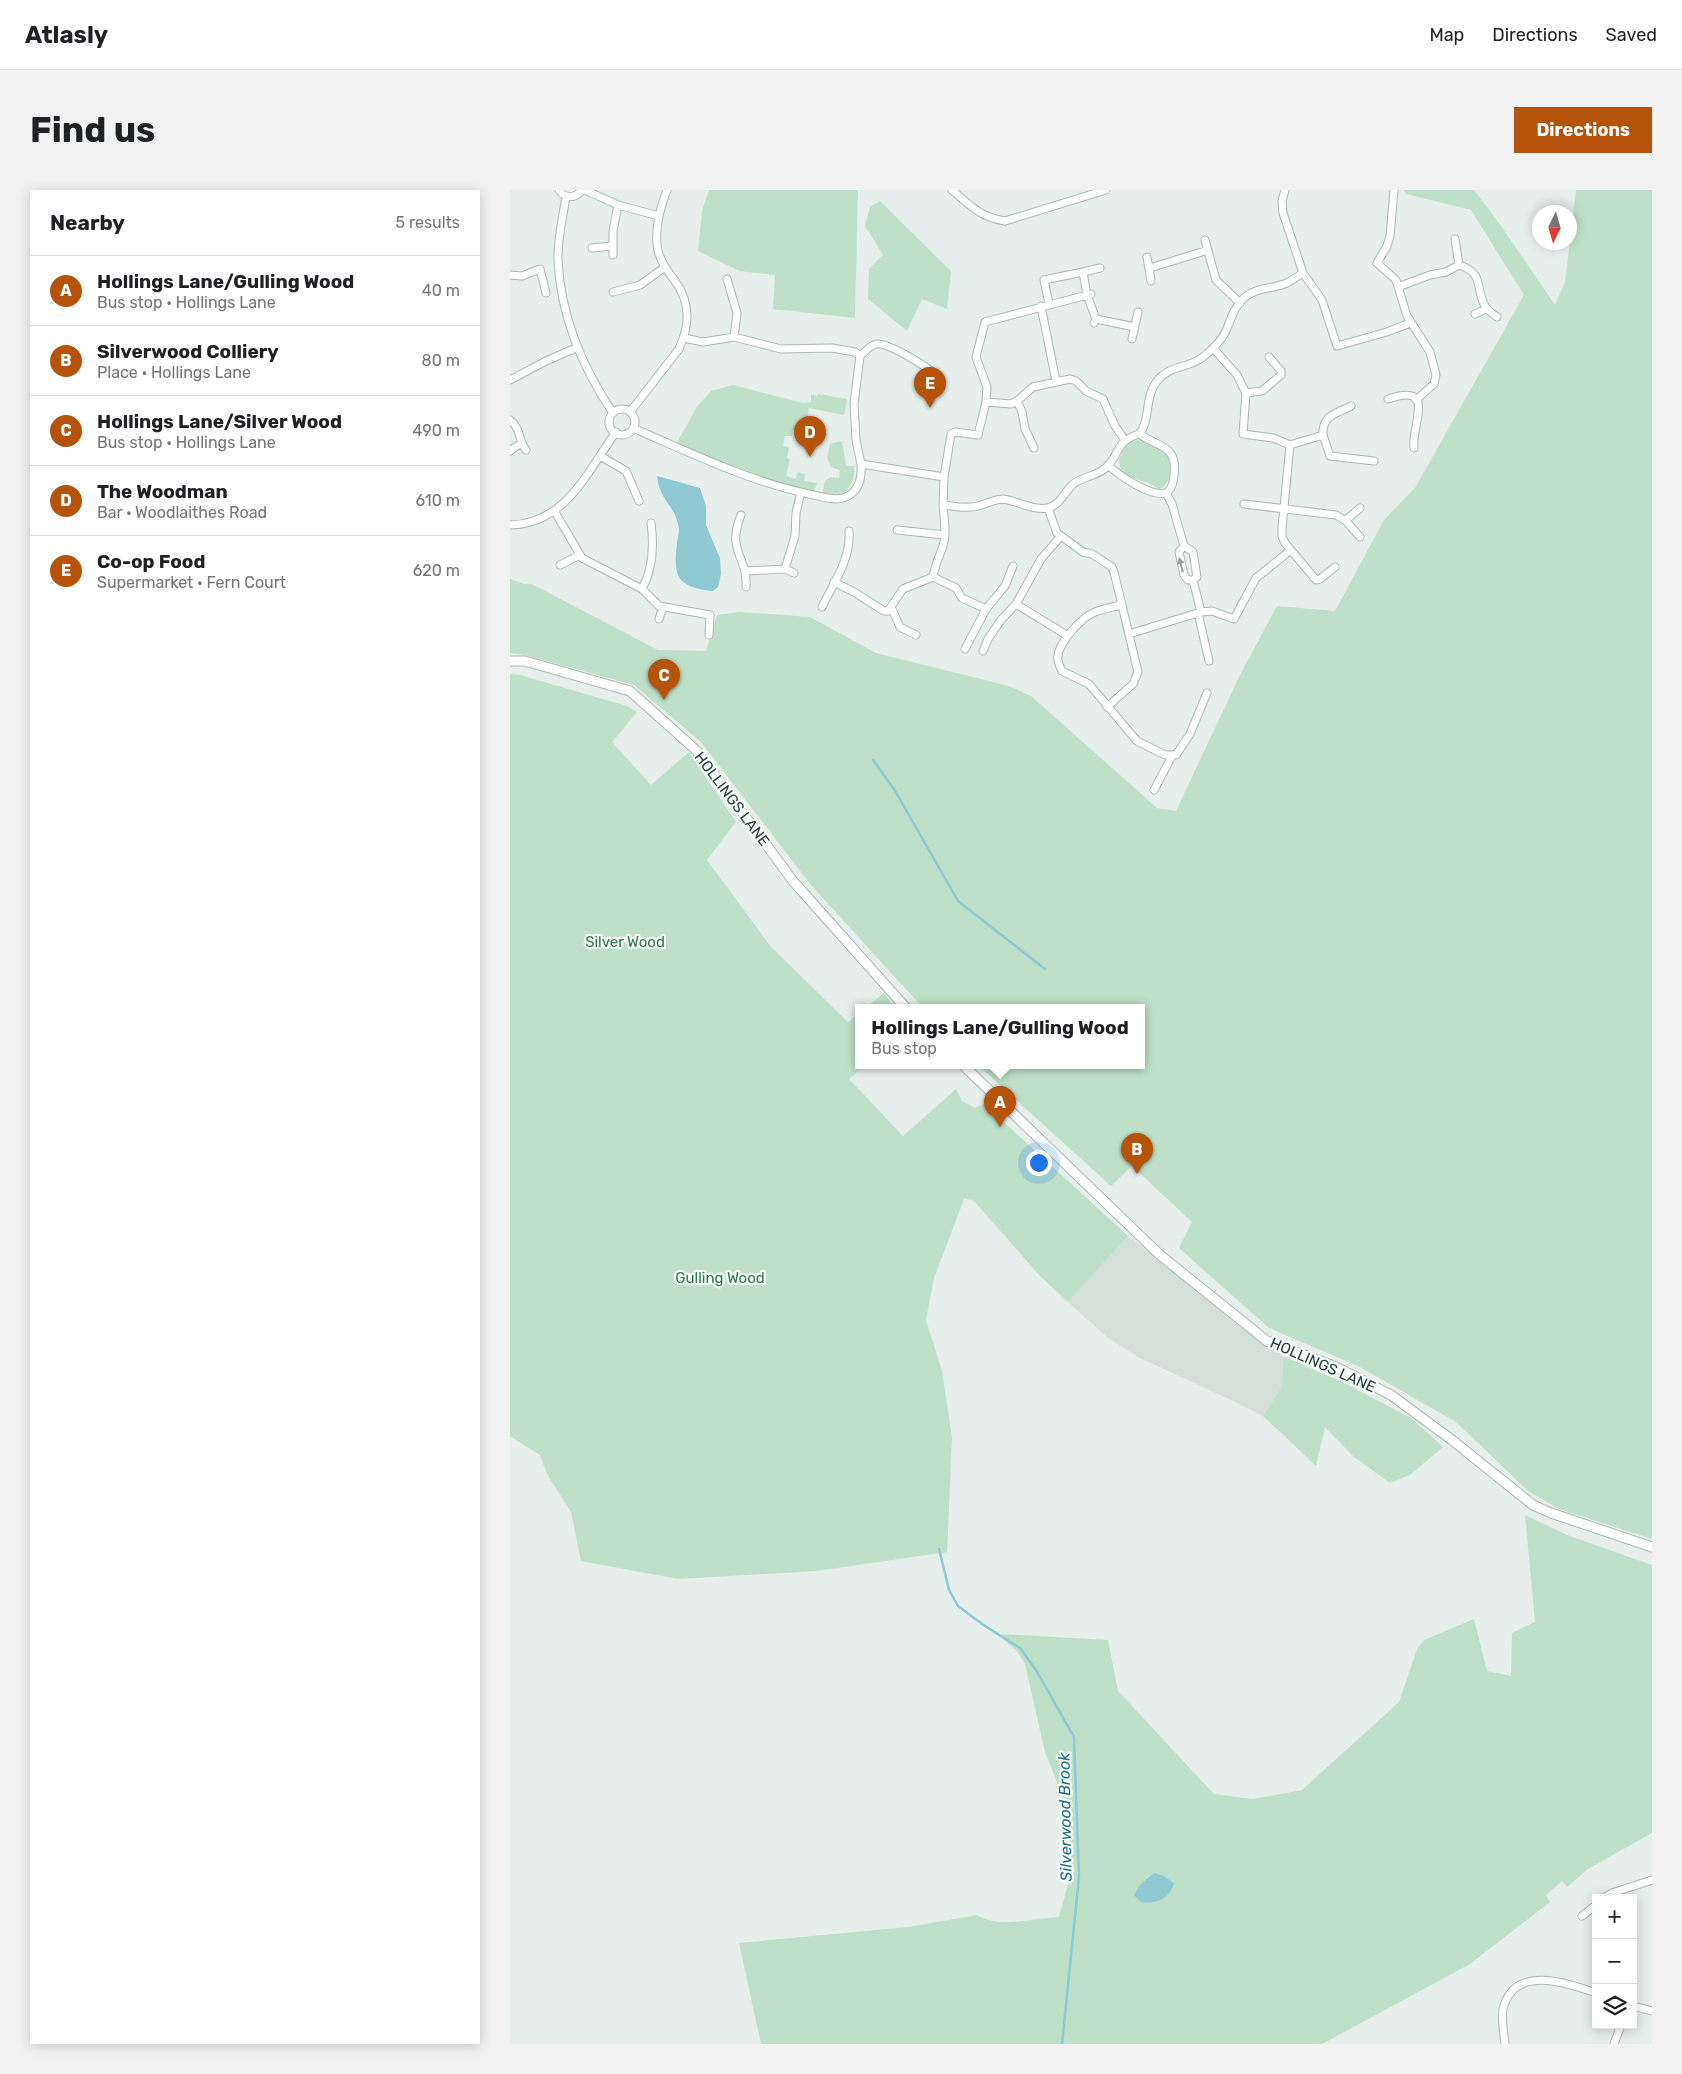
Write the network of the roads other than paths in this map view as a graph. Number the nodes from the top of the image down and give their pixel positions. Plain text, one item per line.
1 (558, 190) edge
2 (584, 190) edge
3 (667, 190) edge
4 (952, 190) edge
5 (1106, 190) edge
6 (1285, 190) edge
7 (1394, 190) edge
8 (566, 196) junction
9 (618, 205) junction
10 (659, 216) junction
11 (1455, 239) dead end
12 (1205, 240) dead end
13 (612, 246) junction
14 (592, 248) dead end
15 (1208, 250) junction
16 (613, 255) dead end
17 (1146, 257) dead end
18 (1459, 264) junction
19 (665, 267) junction
20 (1100, 268) dead end
21 (1150, 268) junction
22 (1083, 272) junction
23 (1303, 273) junction
24 (510, 275) edge
25 (727, 279) dead end
26 (1151, 281) dead end
27 (1398, 287) junction
28 (613, 292) dead end
29 (546, 293) dead end
30 (1089, 294) junction
31 (1240, 303) junction
32 (1049, 304) junction
33 (1041, 306) junction
34 (1486, 309) junction
35 (1138, 312) dead end
36 (1475, 314) dead end
37 (1497, 317) dead end
38 (1410, 323) junction
39 (1135, 327) junction
40 (734, 337) junction
41 (684, 338) junction
42 (1132, 339) dead end
43 (576, 348) junction
44 (1213, 348) junction
45 (860, 356) junction
46 (1269, 357) dead end
47 (938, 376) dead end
48 (510, 380) edge
49 (1056, 381) junction
50 (1246, 393) junction
51 (1388, 399) dead end
52 (1416, 400) junction
53 (1017, 401) junction
54 (986, 402) junction
55 (1351, 406) dead end
56 (630, 412) junction
57 (613, 413) junction
58 (510, 420) edge
59 (633, 428) junction
60 (616, 432) junction
61 (1139, 434) junction
62 (1323, 435) junction
63 (1125, 440) junction
64 (521, 444) junction
65 (1290, 445) junction
66 (1034, 448) dead end
67 (1414, 448) dead end
68 (526, 450) dead end
69 (510, 451) edge
70 (600, 456) junction
71 (1374, 461) dead end
72 (861, 464) junction
73 (1108, 466) junction
74 (944, 478) junction
75 (800, 492) junction
76 (1166, 493) junction
77 (639, 501) dead end
78 (1244, 504) dead end
79 (943, 506) junction
80 (1048, 508) junction
81 (1284, 508) junction
82 (1360, 508) dead end
83 (556, 512) junction
84 (741, 515) dead end
85 (1346, 520) junction
86 (651, 522) dead end
87 (510, 525) edge
88 (897, 530) dead end
89 (849, 531) dead end
90 (944, 535) junction
91 (1061, 536) junction
92 (1360, 537) dead end
93 (1184, 546) junction
94 (1291, 550) junction
95 (580, 555) junction
96 (560, 565) dead end
97 (1013, 566) dead end
98 (1335, 567) dead end
99 (785, 569) junction
100 (746, 571) junction
101 (794, 573) dead end
102 (933, 577) junction
103 (1193, 580) junction
104 (834, 582) junction
105 (746, 587) dead end
106 (642, 589) junction
107 (1016, 604) junction
108 (1121, 605) junction
109 (663, 607) junction
110 (822, 607) dead end
111 (892, 609) junction
112 (986, 609) junction
113 (1199, 613) junction
114 (659, 619) dead end
115 (1129, 634) junction
116 (709, 635) dead end
117 (916, 635) dead end
118 (1068, 636) junction
119 (965, 650) dead end
120 (984, 651) dead end
121 (510, 661) edge
122 (1209, 661) dead end
123 (1207, 694) dead end
124 (1107, 707) junction
125 (1172, 756) junction
126 (1154, 790) dead end
127 (902, 1004) edge
128 (967, 1069) edge
129 (1652, 1547) edge
130 (1652, 1880) edge
131 (1609, 1894) edge
132 (1592, 1908) edge
133 (1582, 1916) dead end
134 (1592, 1992) edge
135 (1637, 2007) edge
136 (1652, 2011) edge
137 (1620, 2029) edge
138 (1505, 2044) edge
139 (1614, 2044) edge

1 - 8 street
2 - 8 street
2 - 9 street
3 - 10 street
4 - 5 street
6 - 23 street
7 - 27 street
8 - 43 street
9 - 10 street
9 - 13 street
10 - 19 street
11 - 18 street
12 - 15 street
13 - 14 street
13 - 16 street
15 - 21 street
15 - 31 street
17 - 21 street
18 - 27 street
18 - 34 street
19 - 28 street
19 - 41 street
20 - 22 street
21 - 26 street
22 - 30 street
22 - 32 street
23 - 31 street
23 - 38 street
24 - 29 street
25 - 40 street
27 - 38 street
30 - 32 street
30 - 39 street
31 - 44 street
32 - 33 street
33 - 49 street
33 - 54 street
34 - 36 street
34 - 37 street
35 - 39 street
38 - 52 street
39 - 42 street
40 - 41 street
40 - 45 street
41 - 56 street
43 - 48 street
43 - 57 street
44 - 50 street
44 - 61 street
45 - 47 street
45 - 72 street
46 - 50 street
49 - 53 street
49 - 63 street
50 - 65 street
51 - 52 street
52 - 67 street
53 - 54 street
53 - 66 street
54 - 74 street
55 - 62 street
56 - 57 street
56 - 59 street
57 - 60 street
58 - 64 street
59 - 60 street
59 - 75 street
60 - 70 street
61 - 63 street
61 - 76 street
62 - 65 street
62 - 71 street
63 - 73 street
64 - 68 street
64 - 69 street
65 - 81 street
70 - 77 street
70 - 83 street
72 - 74 street
72 - 75 street
73 - 76 street
73 - 80 street
74 - 79 street
75 - 99 street
76 - 93 street
78 - 81 street
79 - 80 street
79 - 90 street
80 - 91 street
81 - 85 street
81 - 94 street
82 - 85 street
83 - 87 street
83 - 95 street
84 - 100 street
85 - 92 street
86 - 106 street
88 - 90 street
89 - 104 street
90 - 102 street
91 - 107 street
91 - 108 street
93 - 103 street
103 -> 93 street
94 - 98 street
94 - 113 street
95 - 96 street
95 - 106 street
97 - 112 street
99 - 100 street
99 - 101 street
100 - 105 street
102 - 111 street
102 - 112 street
103 - 113 street
104 - 110 street
104 - 111 street
106 - 109 street
107 - 118 street
107 - 120 street
108 - 115 street
108 - 118 street
109 - 114 street
109 - 116 street
111 - 117 street
112 - 119 street
113 - 115 street
113 - 122 street
115 - 124 street
118 - 124 street
121 - 127 street, HOLLINGS LANE
123 - 125 street
124 - 125 street
125 - 126 street
128 - 129 street, HOLLINGS LANE
130 - 131 street
132 - 133 street
134 - 138 street
135 - 136 street
137 - 139 street

